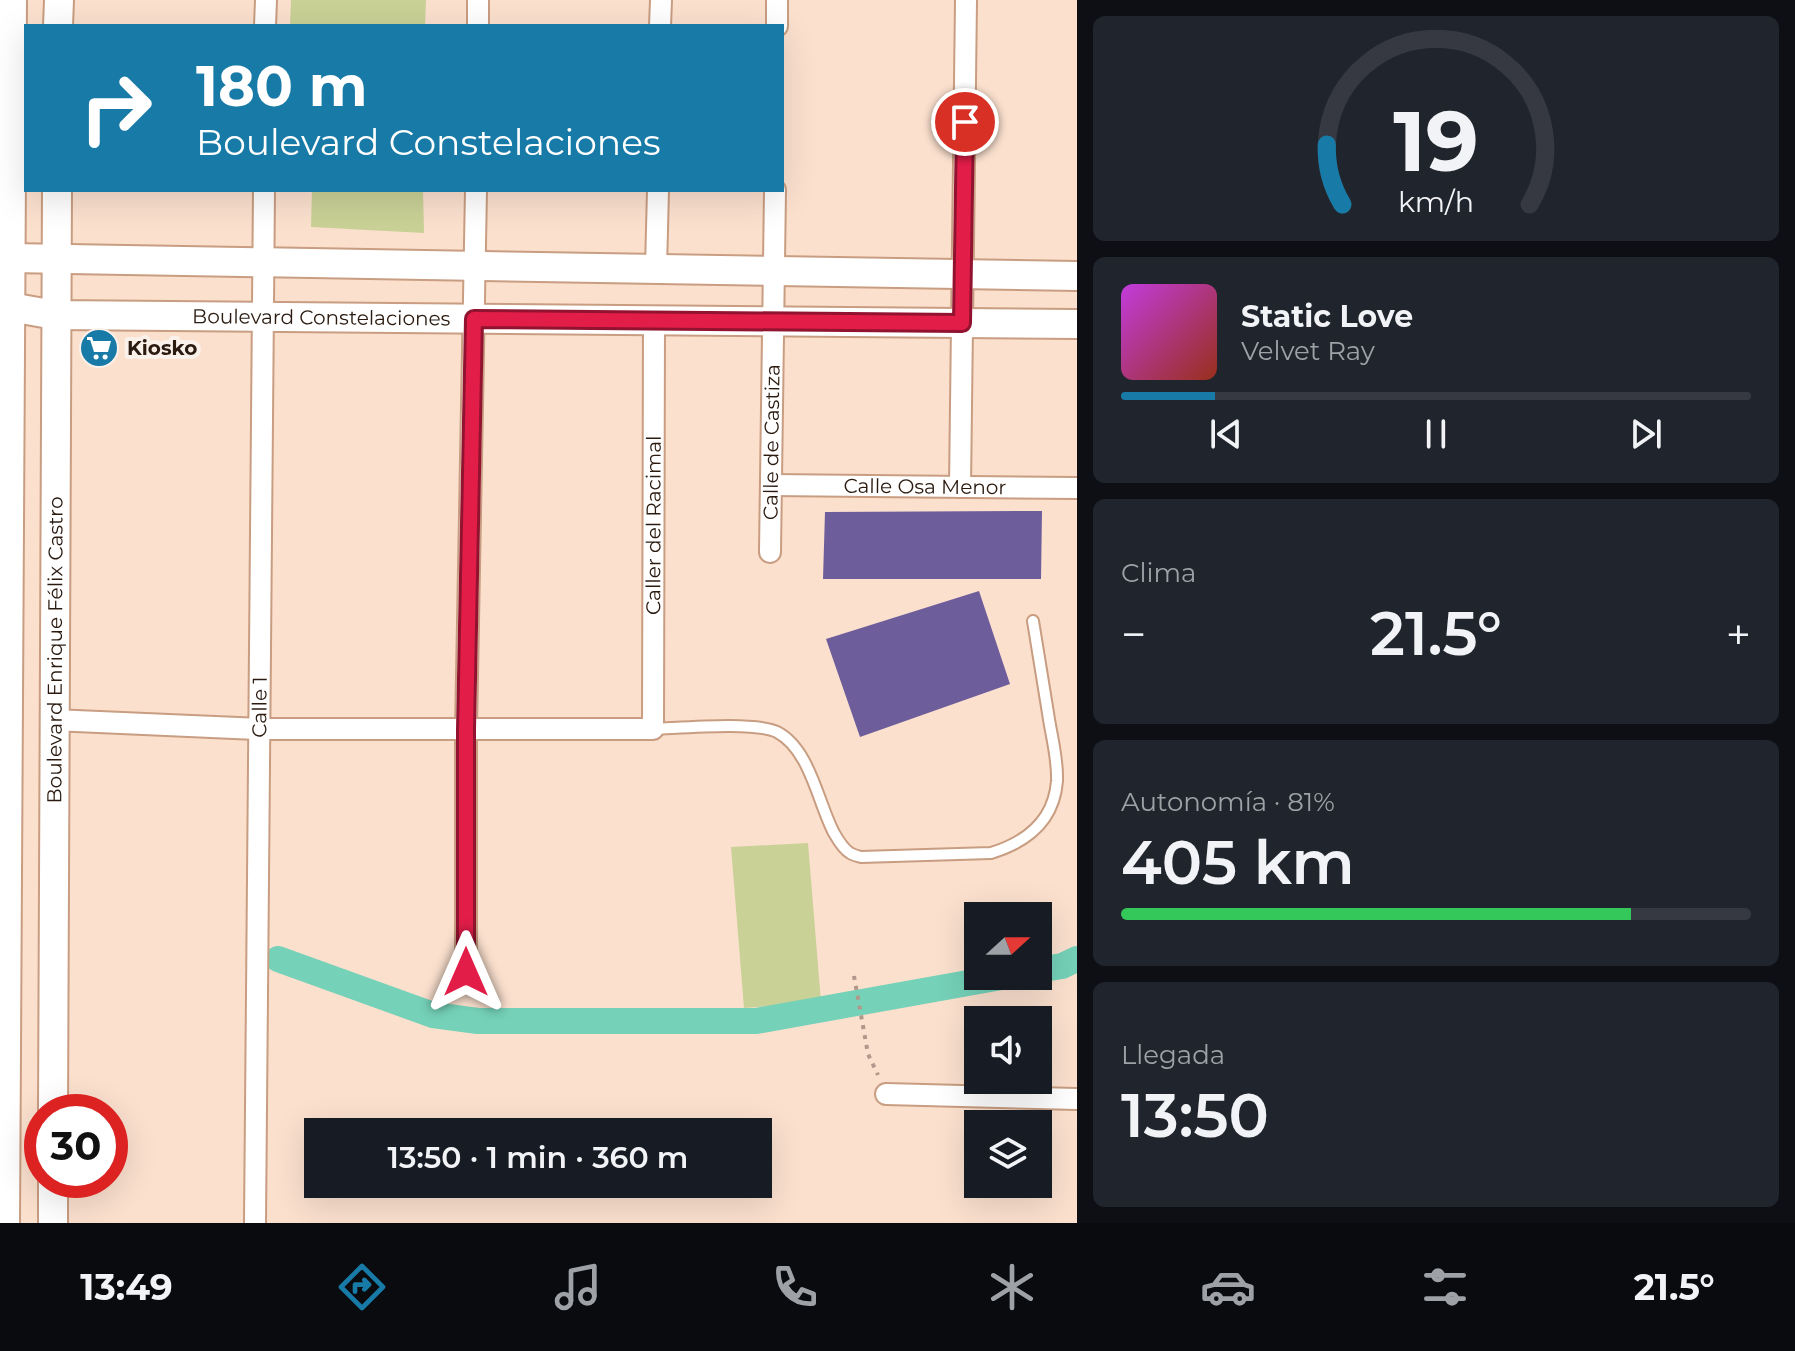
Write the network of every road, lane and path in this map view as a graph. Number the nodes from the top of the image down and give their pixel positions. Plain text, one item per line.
1 (12, 0) edge
2 (59, 0) edge
3 (266, 0) edge
4 (478, 0) edge
5 (661, 0) edge
6 (777, 0) edge
7 (966, 0) edge
8 (58, 24) edge
9 (265, 24) edge
10 (478, 24) edge
11 (660, 24) edge
12 (777, 24) edge
13 (6, 81) edge
14 (57, 192) edge
15 (264, 192) edge
16 (476, 192) edge
17 (658, 192) edge
18 (775, 192) edge
19 (5, 258) edge
20 (56, 259) junction
21 (263, 262) junction
22 (475, 266) junction
23 (656, 269) junction
24 (774, 271) junction
25 (963, 275) junction
26 (1077, 276) edge
27 (5, 307) edge
28 (55, 315) junction
29 (263, 317) junction
30 (474, 319) junction
31 (654, 320) junction
32 (773, 321) junction
33 (962, 323) junction
34 (1077, 324) edge
35 (771, 485) junction
36 (960, 487) junction
37 (1077, 488) edge
38 (770, 552) dead end
39 (1033, 621) dead end
40 (5, 711) edge
41 (53, 720) junction
42 (259, 729) junction
43 (653, 729) junction
44 (466, 730) junction
45 (4, 865) edge
46 (466, 972) dead end
47 (854, 976) dead end
48 (868, 1054) dead end
49 (53, 1094) edge
50 (886, 1094) dead end
51 (1077, 1099) edge
52 (53, 1198) edge
53 (5, 1223) edge
54 (53, 1223) edge
55 (255, 1223) edge

1 - 13 main road
2 - 8 main road
3 - 9 street
4 - 10 street
5 - 11 street
6 - 12 street
7 - 25 street
13 - 19 main road
14 - 20 main road, Boulevard Enrique Félix Castro
15 - 21 street, Calle 1
16 - 22 street
17 - 23 street
18 - 24 street, Calle de Castiza
19 - 20 main road
19 - 27 main road
20 - 21 main road
20 - 28 main road, Boulevard Enrique Félix Castro
21 - 22 main road
21 - 29 street, Calle 1
22 - 23 main road
22 - 30 street
23 - 24 main road
24 - 25 main road
24 - 32 street, Calle de Castiza
25 - 26 main road
25 - 33 street
27 - 28 main road, Boulevard Constelaciones
27 - 40 main road
28 - 29 main road, Boulevard Constelaciones
28 - 41 main road, Boulevard Enrique Félix Castro
29 - 30 main road, Boulevard Constelaciones
29 - 42 street, Calle 1
30 - 31 main road, Boulevard Constelaciones
30 - 44 street
31 - 32 main road, Boulevard Constelaciones
31 - 43 street, Caller del Racimal
32 - 33 main road, Boulevard Constelaciones
32 - 35 street, Calle de Castiza
33 - 34 main road, Boulevard Constelaciones
33 - 36 street
35 - 36 street, Calle Osa Menor
35 - 38 street, Calle de Castiza
36 - 37 street, Calle Osa Menor
39 - 43 lane
40 - 45 main road
41 - 42 street
41 - 49 main road, Boulevard Enrique Félix Castro
42 - 44 street
42 - 55 street, Calle 1
43 - 44 street
44 - 46 street
45 - 53 main road
47 - 48 path
50 - 51 street
52 - 54 main road

